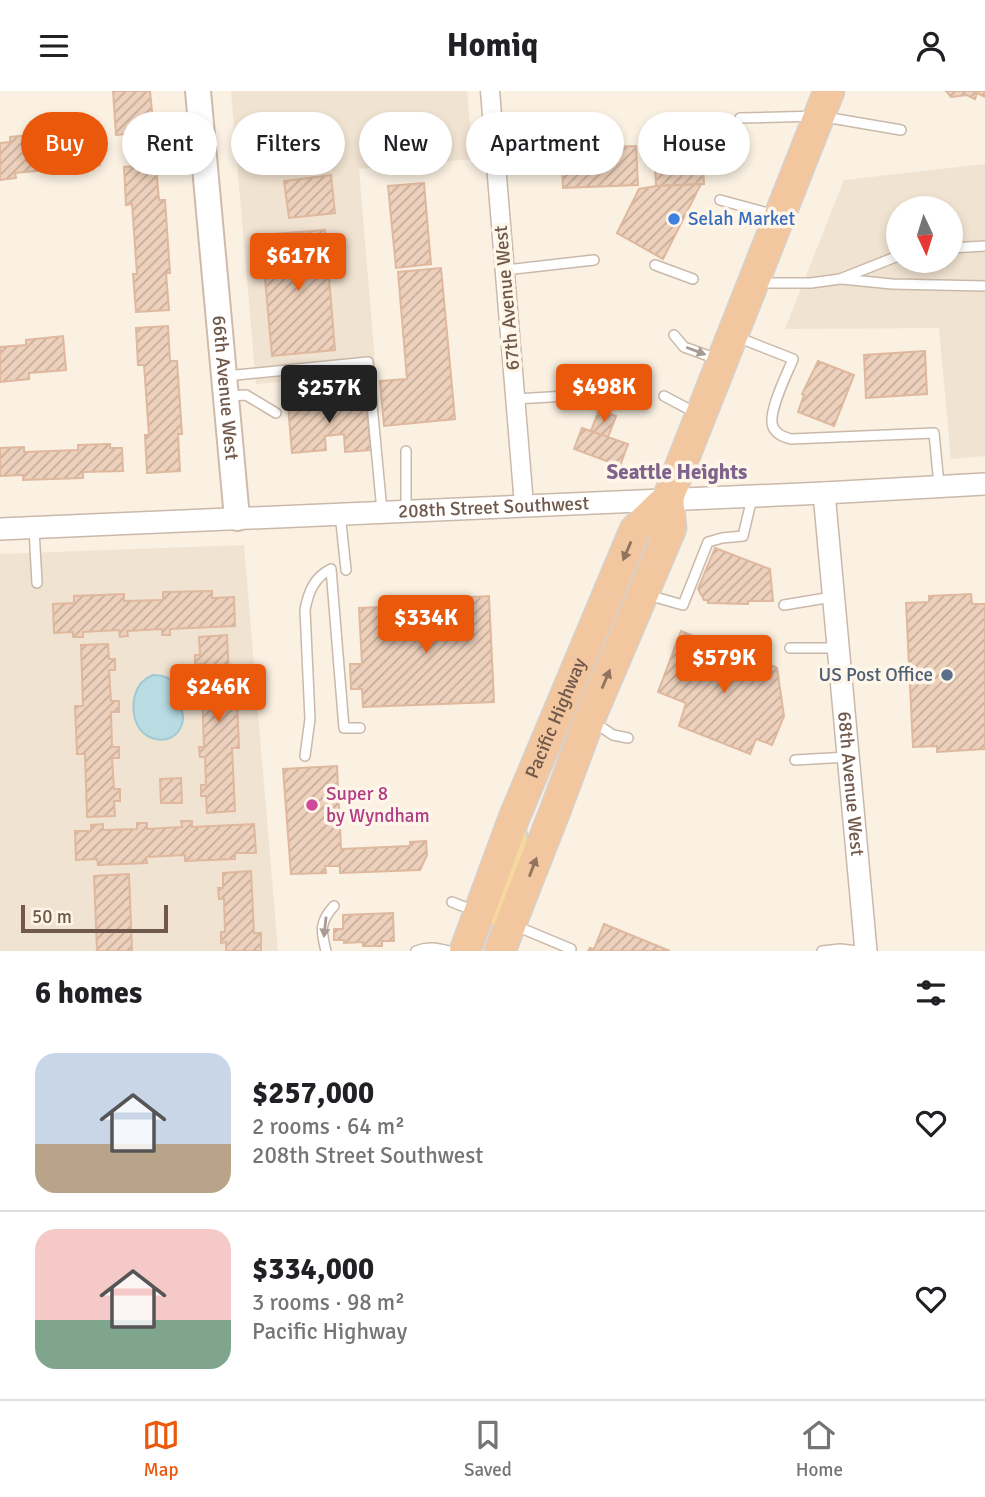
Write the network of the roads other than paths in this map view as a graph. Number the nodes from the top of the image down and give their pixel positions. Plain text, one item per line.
1 (198, 91) edge
2 (490, 91) edge
3 (824, 103) edge
4 (492, 112) edge
5 (750, 116) edge
6 (901, 130) dead end
7 (497, 175) edge
8 (720, 200) dead end
9 (779, 216) junction
10 (985, 246) edge
11 (963, 247) edge
12 (594, 260) dead end
13 (886, 261) edge
14 (655, 265) dead end
15 (505, 270) junction
16 (693, 279) dead end
17 (840, 279) junction
18 (753, 282) junction
19 (985, 286) edge
20 (674, 335) dead end
21 (727, 348) junction
22 (225, 386) junction
23 (601, 394) dead end
24 (664, 396) dead end
25 (515, 399) junction
26 (276, 413) dead end
27 (701, 415) junction
28 (407, 451) dead end
29 (985, 484) edge
30 (939, 486) junction
31 (824, 493) junction
32 (752, 495) junction
33 (668, 498) junction
34 (524, 505) junction
35 (406, 510) junction
36 (382, 511) junction
37 (340, 513) junction
38 (237, 518) junction
39 (33, 527) junction
40 (0, 529) edge
41 (346, 570) dead end
42 (37, 583) dead end
43 (643, 594) junction
44 (834, 597) junction
45 (784, 605) dead end
46 (790, 648) dead end
47 (838, 648) junction
48 (589, 720) junction
49 (360, 728) dead end
50 (628, 737) dead end
51 (305, 757) dead end
52 (848, 757) junction
53 (795, 760) dead end
54 (510, 829) junction
55 (334, 906) dead end
56 (466, 907) junction
57 (506, 937) edge
58 (571, 949) dead end
59 (326, 951) edge
60 (416, 951) edge
61 (449, 951) edge
62 (465, 951) edge
63 (478, 951) edge
64 (822, 951) edge
65 (859, 951) edge
66 (866, 951) edge

1 - 22 main road, 66th Avenue West
2 - 4 street, 67th Avenue West
3 - 5 lane
3 - 6 lane
3 - 9 highway, Pacific Highway
7 - 15 street, 67th Avenue West
8 - 9 lane
9 - 18 highway, Pacific Highway
10 - 11 lane
12 - 15 lane
13 - 17 lane
14 - 16 lane
15 - 25 street, 67th Avenue West
17 - 18 lane
17 - 19 lane
18 - 21 highway, Pacific Highway
20 -> 21 lane
21 - 27 highway, Pacific Highway
21 - 30 lane
22 - 26 lane
22 - 36 lane
22 - 38 main road, 66th Avenue West
23 - 25 lane
24 - 27 lane
25 - 34 street, 67th Avenue West
27 - 33 highway, Pacific Highway
28 - 35 lane
29 - 30 street, 208th Street Southwest
30 - 31 street, 208th Street Southwest
31 - 32 street, 208th Street Southwest
31 - 44 street, 68th Avenue West
32 - 33 street, 208th Street Southwest
32 - 43 lane
33 - 34 street, 208th Street Southwest
33 - 43 highway, Pacific Highway
33 -> 54 highway, Pacific Highway
34 - 35 street, 208th Street Southwest
35 - 36 street, 208th Street Southwest
36 - 37 street, 208th Street Southwest
37 - 38 street, 208th Street Southwest
37 - 41 lane
38 - 39 street, 208th Street Southwest
39 - 40 street, 208th Street Southwest
39 - 42 lane
48 -> 43 highway, Pacific Highway
44 - 45 lane
44 - 47 street, 68th Avenue West
46 - 47 lane
47 - 52 street, 68th Avenue West
48 - 50 lane
57 -> 48 highway, Pacific Highway
49 - 51 lane
52 - 53 lane
52 - 66 street, 68th Avenue West
54 - 56 highway, Pacific Highway
54 - 57 main road
55 -> 59 lane
56 - 62 highway, Pacific Highway
56 - 63 main road
57 - 58 lane
60 - 61 lane
64 - 65 lane

